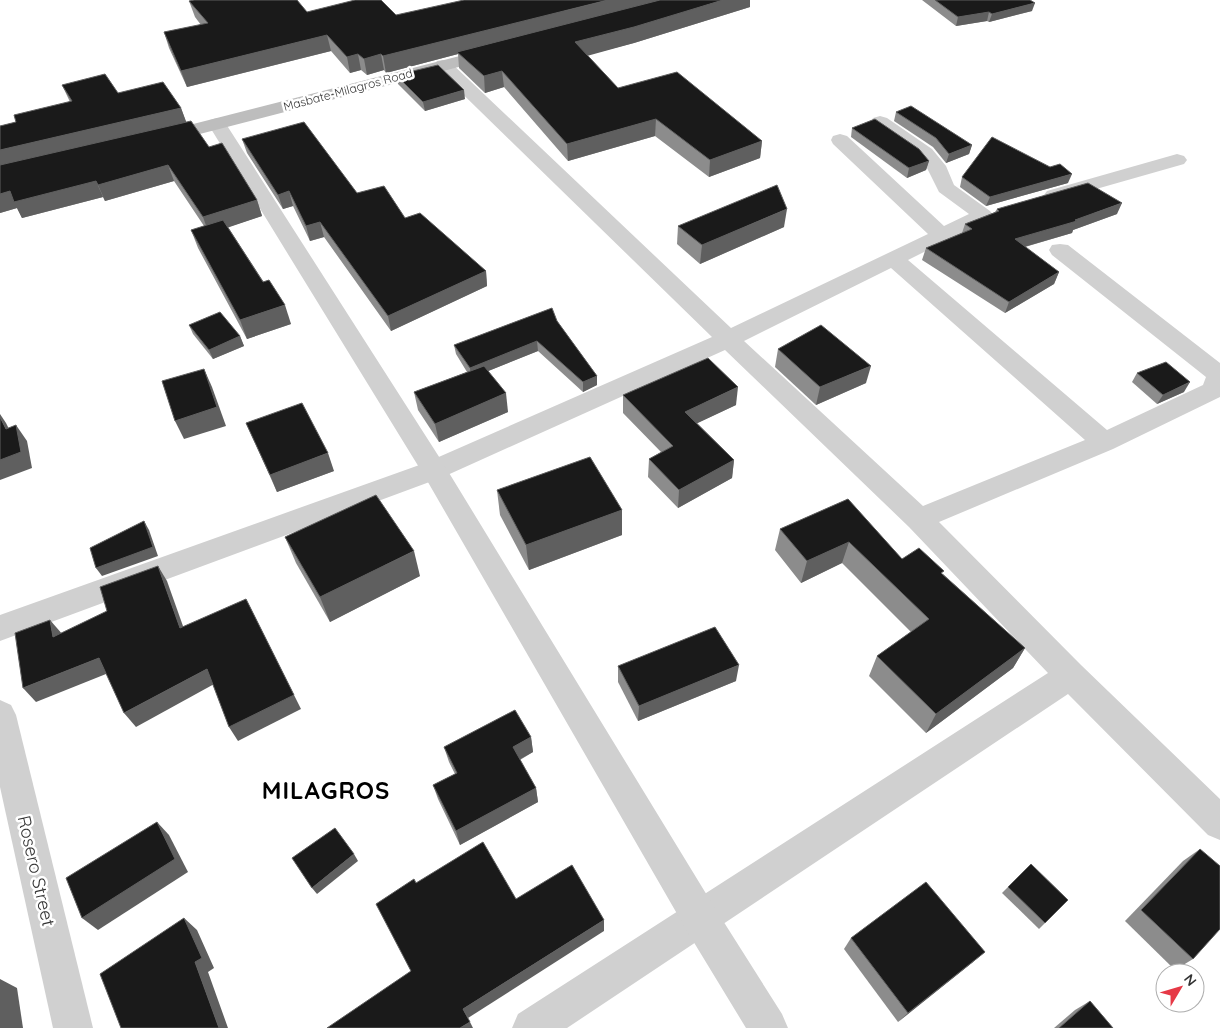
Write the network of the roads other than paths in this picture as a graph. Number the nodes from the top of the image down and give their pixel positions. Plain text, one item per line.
1 (508, 48) edge
2 (443, 65) junction
3 (880, 122) edge
4 (217, 124) junction
5 (840, 140) dead end
6 (142, 142) edge
7 (1177, 160) dead end
8 (1038, 199) edge
9 (941, 236) junction
10 (1060, 250) dead end
11 (894, 259) junction
12 (728, 339) junction
13 (1104, 442) junction
14 (434, 470) junction
15 (919, 519) junction
16 (0, 628) edge
17 (1070, 675) junction
18 (0, 715) edge
19 (1220, 823) edge
20 (700, 918) junction
21 (73, 1028) edge
22 (532, 1028) edge
23 (768, 1028) edge

1 - 2 main road, Masbate-Milagros Road
2 - 4 main road, Masbate-Milagros Road
2 - 12 street
3 - 9 street
4 - 6 main road, Masbate-Milagros Road
4 - 14 street
5 - 9 street
7 - 8 street
9 - 11 street
10 - 13 street
11 - 12 street
11 - 13 street
12 - 14 street
12 - 15 street
13 - 15 street
14 - 16 street
14 - 20 street
15 - 17 street
17 - 19 street
17 - 20 street
18 - 21 street, Rosero Street
20 - 22 street
20 - 23 street

